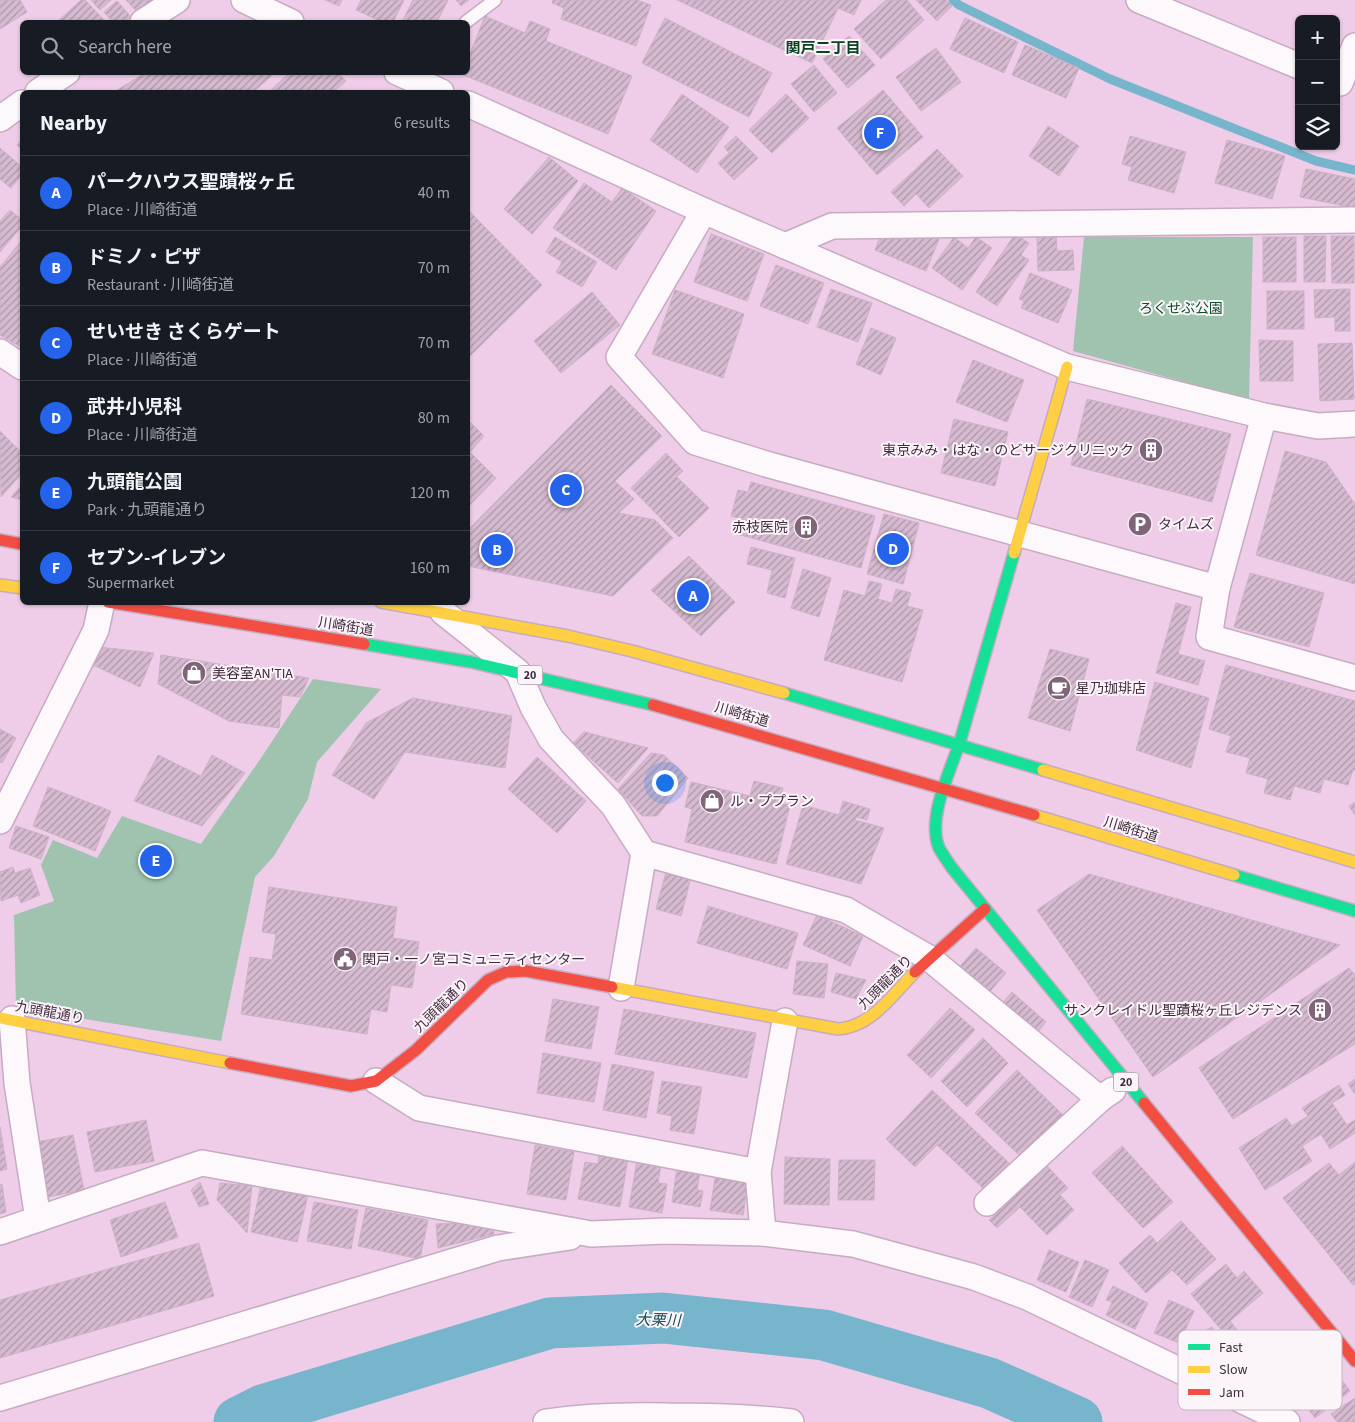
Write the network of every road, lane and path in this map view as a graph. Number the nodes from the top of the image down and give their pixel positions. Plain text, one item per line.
1 (177, 0) edge
2 (244, 0) edge
3 (495, 0) edge
4 (1139, 0) edge
5 (146, 20) edge
6 (287, 20) edge
7 (469, 20) edge
8 (1355, 46) edge
9 (1295, 64) edge
10 (63, 75) edge
11 (403, 75) edge
12 (1344, 84) edge
13 (41, 90) edge
14 (437, 90) edge
15 (20, 104) edge
16 (470, 105) edge
17 (0, 119) edge
18 (704, 211) junction
19 (1355, 220) edge
20 (785, 246) junction
21 (0, 352) edge
22 (20, 366) edge
23 (1067, 367) junction
24 (1264, 416) junction
25 (1355, 424) edge
26 (1020, 533) junction
27 (0, 540) edge
28 (20, 544) edge
29 (0, 585) edge
30 (20, 588) edge
31 (1217, 588) junction
32 (101, 605) edge
33 (126, 605) edge
34 (418, 605) edge
35 (442, 607) edge
36 (518, 672) junction
37 (1355, 678) edge
38 (959, 745) junction
39 (944, 788) junction
40 (0, 821) edge
41 (644, 854) junction
42 (1355, 862) edge
43 (985, 909) junction
44 (1355, 911) edge
45 (929, 958) junction
46 (621, 988) junction
47 (6, 1018) edge
48 (785, 1021) junction
49 (376, 1081) junction
50 (1126, 1082) junction
51 (1100, 1098) junction
52 (758, 1172) junction
53 (987, 1203) dead end
54 (38, 1219) junction
55 (0, 1232) edge
56 (762, 1233) junction
57 (591, 1234) junction
58 (1330, 1330) edge
59 (1342, 1345) edge
60 (1355, 1361) edge
61 (1178, 1370) edge
62 (0, 1398) edge
63 (1262, 1410) edge
64 (546, 1422) edge
65 (791, 1422) edge
66 (1287, 1422) edge

1 - 5 street
2 - 6 street
3 - 7 lane
4 - 9 street
8 - 12 street
10 - 13 street
11 - 14 street
15 - 17 street
16 - 18 street
18 - 20 street
18 - 26 street
19 - 20 street
20 - 23 street
21 - 22 street
23 - 24 street
23 - 26 main road
24 - 25 street
24 - 31 street
26 - 31 street
26 - 38 main road
27 - 28 main road
29 - 30 main road
31 - 37 street
32 - 40 street
33 - 36 main road, 川崎街道 / 20
34 - 35 main road, 川崎街道
35 - 36 street
35 - 38 main road, 川崎街道
36 - 39 main road, 川崎街道 / 20
36 - 41 street
38 - 39 main road, 20
38 - 42 main road, 川崎街道
39 - 43 main road, 20
39 - 44 main road, 川崎街道 / 20
41 - 45 street
41 - 46 street
43 - 45 main road, 九頭龍通り
43 - 50 main road, 20
45 - 48 main road, 九頭龍通り
45 - 51 street
46 - 48 main road, 九頭龍通り
46 - 49 main road, 九頭龍通り
47 - 49 main road, 九頭龍通り
47 - 54 street
48 - 52 street
49 - 52 street
50 - 51 street
50 - 58 main road, 20
51 - 53 street
52 - 56 street
54 - 55 street
54 - 57 street
56 - 57 street
56 - 61 street
57 - 62 street
59 - 60 main road, 20
63 - 66 street
64 - 65 street

